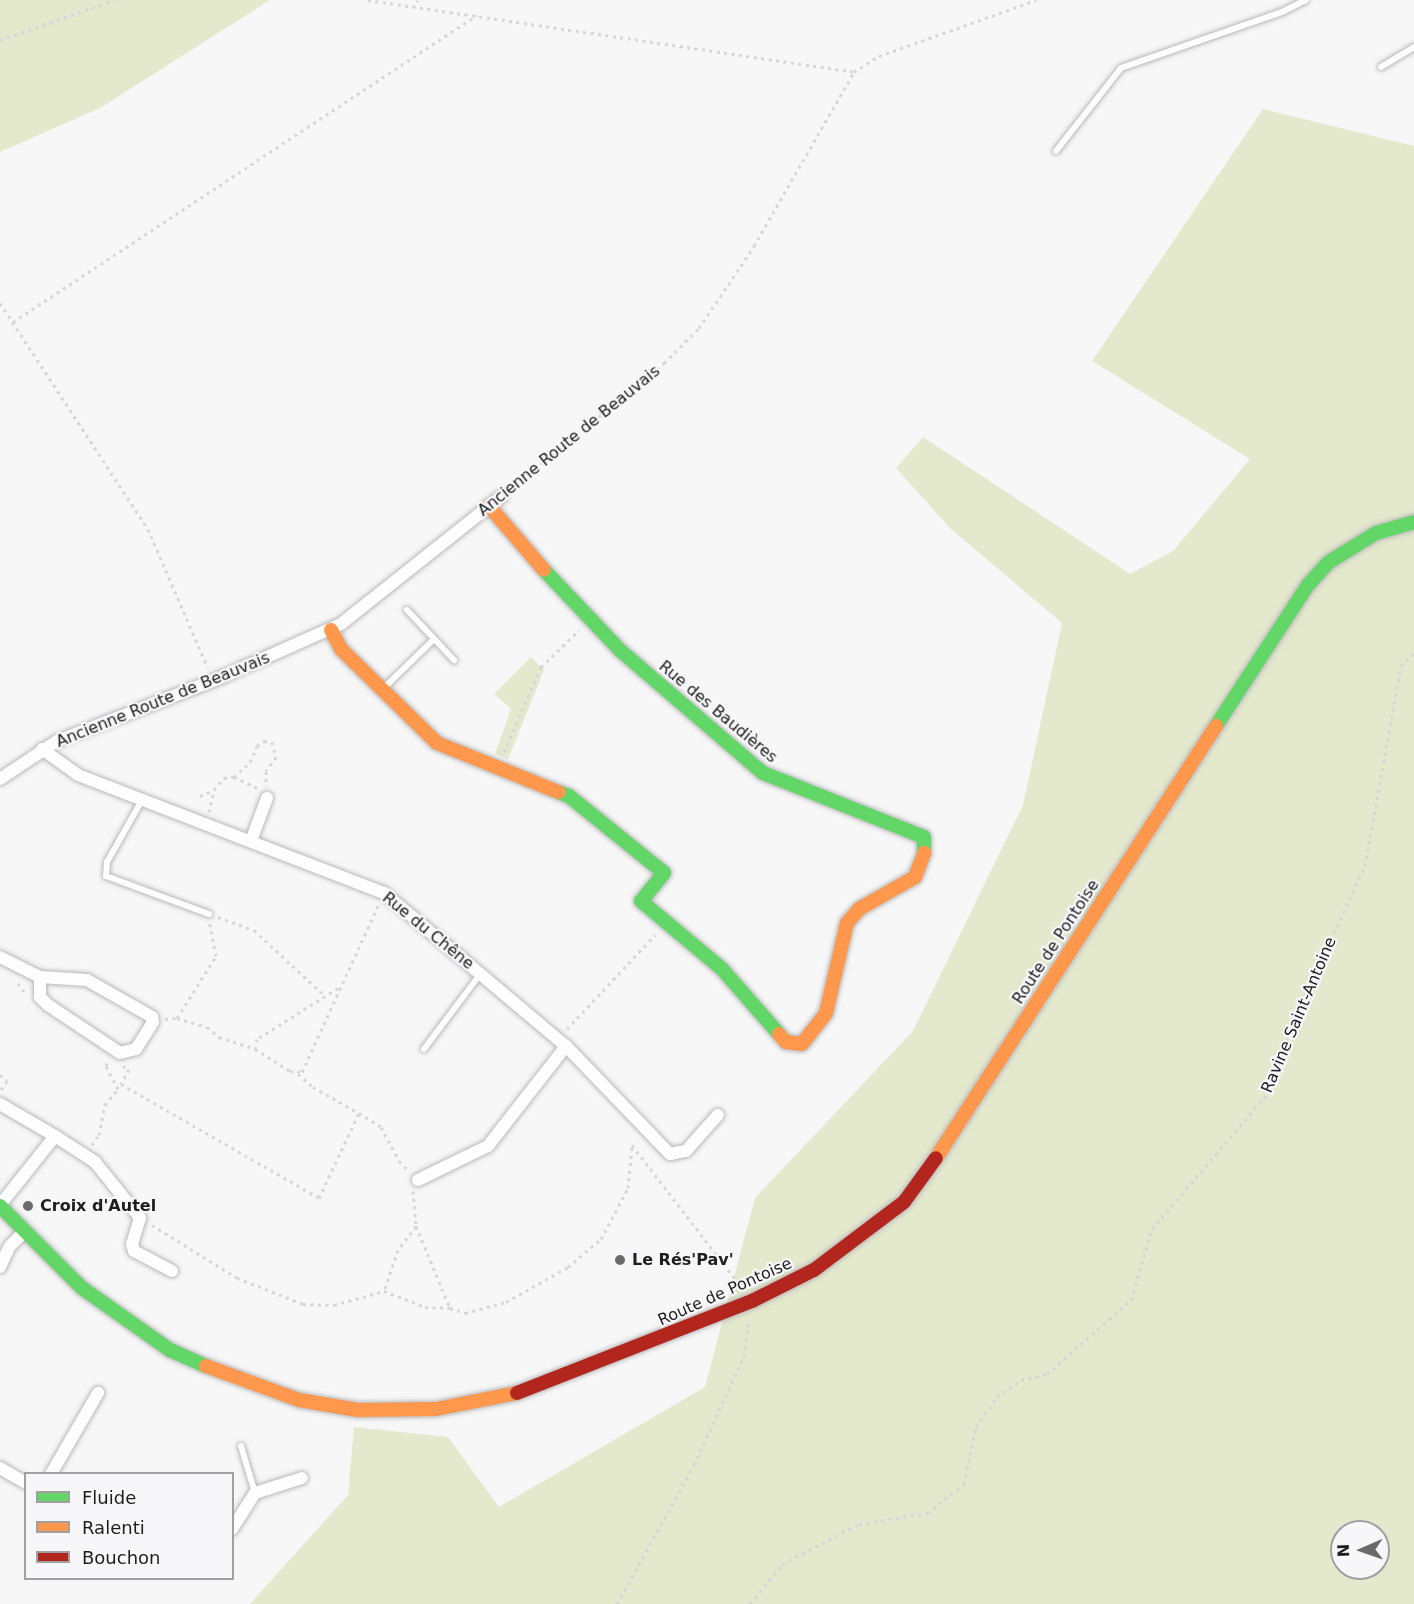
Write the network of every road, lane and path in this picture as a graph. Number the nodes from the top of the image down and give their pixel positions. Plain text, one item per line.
1 (114, 0) edge
2 (368, 0) edge
3 (418, 0) edge
4 (1036, 0) edge
5 (1306, 0) edge
6 (413, 8) junction
7 (477, 15) junction
8 (0, 40) edge
9 (1414, 47) edge
10 (1381, 66) dead end
11 (854, 72) junction
12 (1056, 151) dead end
13 (0, 303) edge
14 (13, 322) junction
15 (502, 496) joint
16 (489, 506) junction
17 (1414, 522) edge
18 (407, 610) dead end
19 (590, 620) junction
20 (331, 630) junction
21 (434, 640) junction
22 (1414, 653) edge
23 (454, 660) dead end
24 (215, 680) junction
25 (382, 690) junction
26 (42, 749) junction
27 (498, 768) junction
28 (234, 777) junction
29 (0, 779) edge
30 (214, 790) junction
31 (200, 796) dead end
32 (267, 798) dead end
33 (142, 800) junction
34 (207, 824) junction
35 (251, 841) junction
36 (384, 894) junction
37 (209, 914) junction
38 (667, 922) junction
39 (0, 957) edge
40 (481, 974) junction
41 (40, 977) junction
42 (338, 988) junction
43 (324, 995) junction
44 (177, 1018) junction
45 (153, 1019) junction
46 (562, 1042) junction
47 (255, 1048) junction
48 (424, 1049) dead end
49 (297, 1073) junction
50 (0, 1075) edge
51 (121, 1084) junction
52 (118, 1089) junction
53 (0, 1091) edge
54 (0, 1104) edge
55 (359, 1113) junction
56 (718, 1115) dead end
57 (55, 1136) junction
58 (86, 1154) junction
59 (418, 1180) junction
60 (0, 1205) edge
61 (140, 1218) junction
62 (416, 1226) junction
63 (24, 1232) junction
64 (0, 1267) edge
65 (172, 1270) dead end
66 (384, 1291) junction
67 (752, 1301) junction
68 (450, 1308) junction
69 (98, 1393) dead end
70 (241, 1446) dead end
71 (0, 1468) edge
72 (52, 1472) edge
73 (302, 1478) dead end
74 (24, 1482) edge
75 (255, 1492) junction
76 (234, 1526) edge
77 (617, 1604) edge
78 (750, 1604) edge

1 - 8 path
2 - 6 path
3 - 6 path
4 - 11 path, Ancienne Route de Beauvais
5 - 12 lane
6 - 7 path
7 - 11 path
7 - 14 path
9 - 10 lane
11 - 15 path, Ancienne Route de Beauvais
13 - 14 path
14 - 24 path
15 - 16 street, Ancienne Route de Beauvais
16 - 19 street, Rue des Baudières
16 - 20 street, Ancienne Route de Beauvais
17 - 67 street, Route de Pontoise
18 - 21 lane
19 - 27 path
19 - 38 street, Rue des Baudières
20 - 24 street, Ancienne Route de Beauvais
20 - 25 street
21 - 23 lane
21 - 25 lane
22 - 78 path, Ravine Saint-Antoine
24 - 26 street, Ancienne Route de Beauvais
25 - 27 street
26 - 29 street, Ancienne Route de Beauvais
26 - 33 street, Rue du Chêne
27 - 38 street
28 - 28 path
28 - 30 path
30 - 31 path
30 - 34 path
32 - 35 street
33 - 34 street, Rue du Chêne
33 - 37 lane
34 - 35 street, Rue du Chêne
35 - 36 street, Rue du Chêne
36 - 40 street, Rue du Chêne
36 - 42 path
37 - 43 path
37 - 44 path
38 - 46 path
39 - 41 street
40 - 46 street, Rue du Chêne
40 - 48 lane
41 - 45 street
41 - 45 street
42 - 43 path
42 - 49 path
43 - 47 path
44 - 45 path
44 - 47 path
46 - 56 street, Rue du Chêne
46 - 59 street
47 - 49 path
49 - 55 path
50 - 53 path
51 - 52 path
51 - 52 path
51 - 55 path
52 - 58 path
54 - 57 street
55 - 59 path
57 - 58 street
57 - 60 street
58 - 61 street
59 - 62 path
60 - 63 street, Route de Pontoise
61 - 65 street
61 - 66 path
62 - 66 path
62 - 68 path
63 - 64 street
63 - 67 street, Route de Pontoise
66 - 68 path
67 - 68 path
67 - 77 path
69 - 72 street
70 - 75 lane
71 - 74 street
73 - 75 street
75 - 76 street

